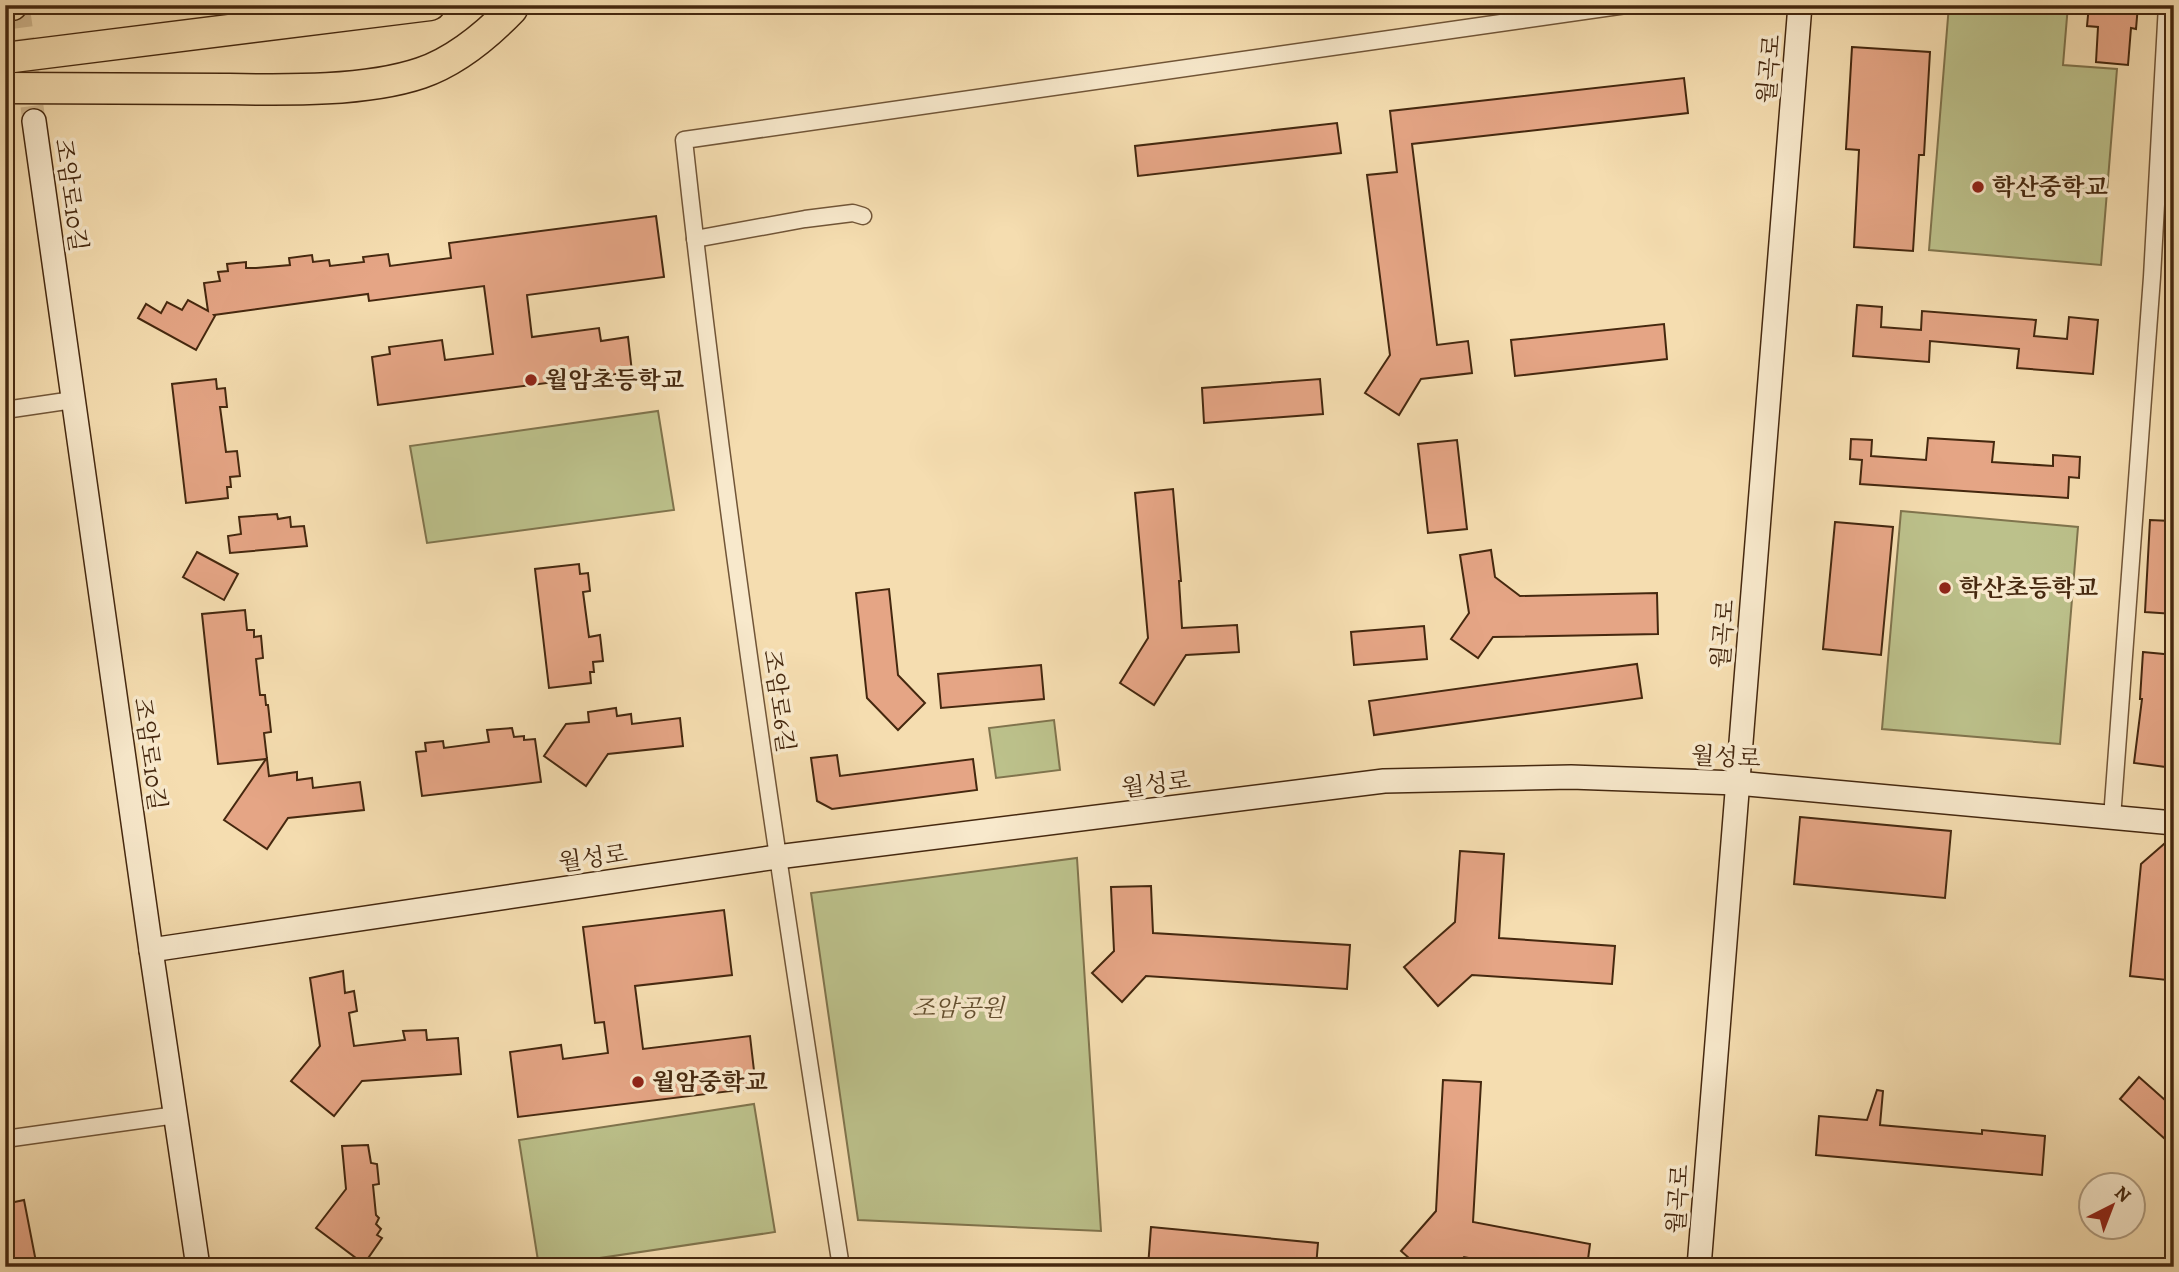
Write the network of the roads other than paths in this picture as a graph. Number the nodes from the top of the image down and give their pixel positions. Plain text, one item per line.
1 (12, 5) edge
2 (430, 5) edge
3 (1626, 5) edge
4 (1800, 5) edge
5 (2167, 5) edge
6 (5, 6) edge
7 (512, 9) dead end
8 (5, 58) edge
9 (5, 88) edge
10 (34, 121) tunnel mouth
11 (863, 216) dead end
12 (695, 239) junction
13 (73, 400) junction
14 (5, 410) edge
15 (1737, 783) junction
16 (2112, 818) junction
17 (2174, 823) edge
18 (777, 858) junction
19 (150, 950) junction
20 (176, 1115) junction
21 (5, 1139) edge
22 (198, 1267) edge
23 (841, 1267) edge
24 (1699, 1267) edge

1 - 6 highway
2 - 8 highway
3 - 12 street, 조암로6길
4 - 15 street, 월곡로
5 - 16 street
7 - 9 highway
10 - 13 street, 조암로10길
11 - 12 street
12 - 18 street, 조암로6길
13 - 14 street
13 - 19 street, 조암로10길
15 - 16 street, 월성로
15 - 18 street, 월성로
15 - 24 street, 월곡로
16 - 17 street, 월성로
18 - 19 street, 월성로
18 - 23 street, 조암로6길
19 - 20 street, 조암로10길
20 - 21 street
20 - 22 street, 조암로10길

